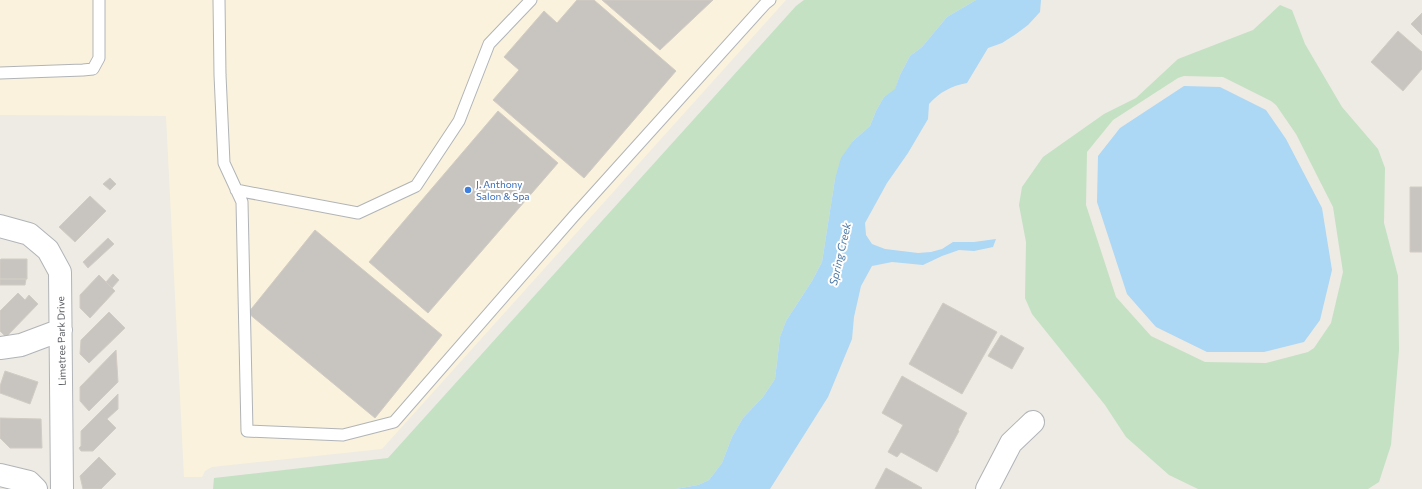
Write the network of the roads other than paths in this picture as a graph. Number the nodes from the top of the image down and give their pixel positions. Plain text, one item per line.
1 (99, 0) edge
2 (219, 0) edge
3 (531, 0) edge
4 (770, 0) edge
5 (0, 73) edge
6 (236, 190) junction
7 (0, 226) edge
8 (61, 330) junction
9 (0, 348) edge
10 (1033, 422) dead end
11 (0, 475) edge
12 (36, 489) edge
13 (62, 489) edge
14 (987, 489) edge

1 - 5 lane
2 - 6 lane
3 - 6 lane
4 - 6 lane
7 - 8 street, Limetree Park Drive
8 - 9 street
8 - 13 street, Limetree Park Drive
10 - 14 street
11 - 12 street

